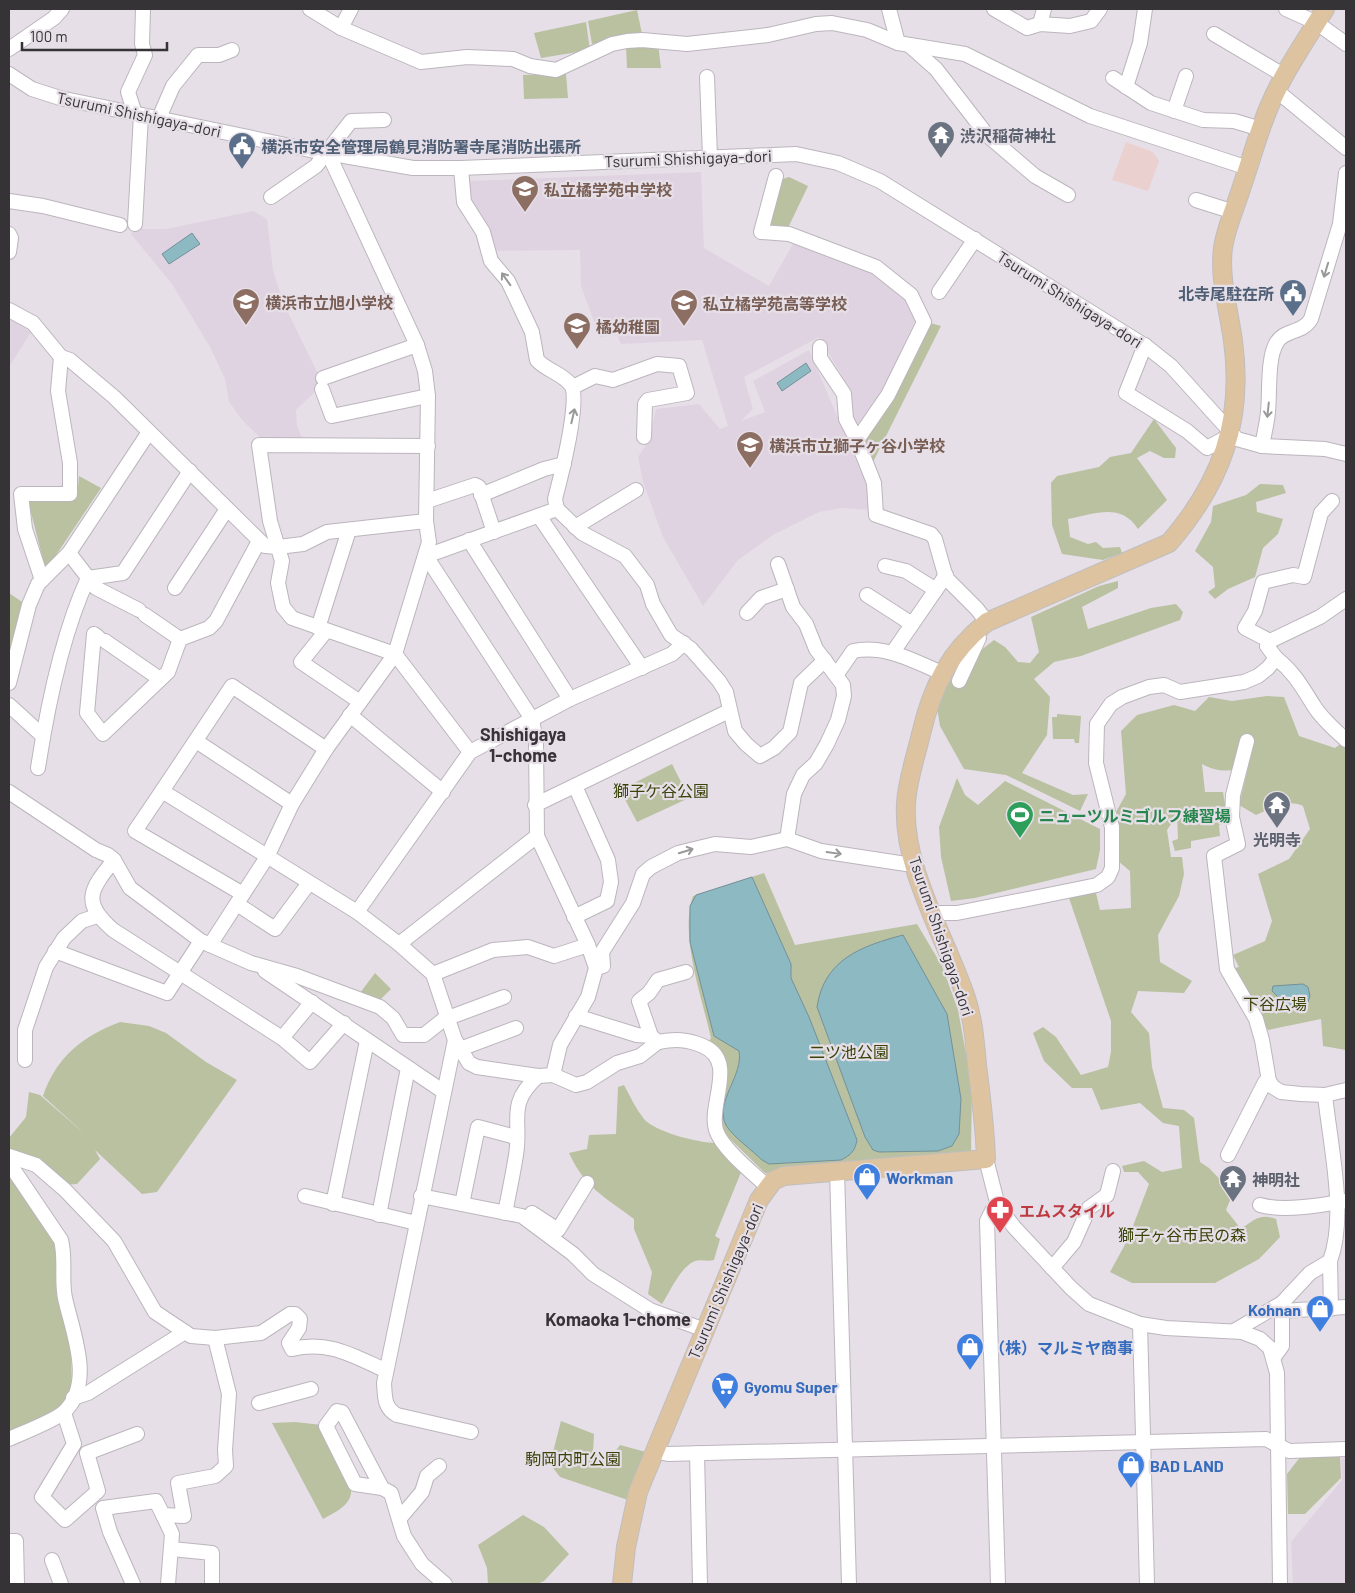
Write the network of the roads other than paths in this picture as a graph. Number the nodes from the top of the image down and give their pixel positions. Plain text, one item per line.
1 (62, 9) edge
2 (143, 9) edge
3 (310, 9) edge
4 (351, 9) edge
5 (889, 9) edge
6 (994, 9) edge
7 (1044, 9) edge
8 (1100, 9) edge
9 (1145, 9) edge
10 (1286, 9) edge
11 (1321, 16) edge
12 (1040, 24) junction
13 (341, 28) junction
14 (1214, 34) dead end
15 (904, 44) junction
16 (1346, 44) edge
17 (9, 48) edge
18 (232, 50) dead end
19 (9, 74) edge
20 (1186, 76) dead end
21 (707, 78) dead end
22 (1113, 78) dead end
23 (1281, 84) junction
24 (1126, 87) junction
25 (1174, 111) junction
26 (138, 114) junction
27 (159, 118) junction
28 (384, 120) dead end
29 (1261, 129) junction
30 (1346, 148) edge
31 (328, 153) junction
32 (710, 157) junction
33 (461, 168) junction
34 (1248, 168) junction
35 (1346, 174) edge
36 (776, 176) dead end
37 (1068, 194) dead end
38 (271, 197) dead end
39 (1196, 200) dead end
40 (9, 201) edge
41 (1234, 212) junction
42 (134, 224) dead end
43 (1343, 224) edge
44 (120, 225) dead end
45 (9, 234) edge
46 (975, 239) junction
47 (9, 252) edge
48 (939, 292) dead end
49 (9, 310) edge
50 (417, 345) junction
51 (1145, 345) junction
52 (820, 348) dead end
53 (61, 357) junction
54 (573, 387) junction
55 (428, 396) junction
56 (149, 432) junction
57 (1231, 435) junction
58 (644, 438) dead end
59 (857, 440) junction
60 (428, 446) junction
61 (1262, 446) junction
62 (1346, 454) edge
63 (564, 464) junction
64 (190, 471) junction
65 (636, 490) dead end
66 (481, 495) junction
67 (427, 501) junction
68 (1332, 501) dead end
69 (228, 509) junction
70 (557, 509) junction
71 (539, 516) junction
72 (426, 521) junction
73 (575, 527) junction
74 (349, 530) junction
75 (494, 532) junction
76 (469, 540) junction
77 (260, 541) junction
78 (278, 547) junction
79 (69, 553) junction
80 (426, 556) junction
81 (778, 564) dead end
82 (885, 566) dead end
83 (946, 575) junction
84 (88, 578) junction
85 (42, 580) junction
86 (175, 588) dead end
87 (788, 589) junction
88 (936, 590) junction
89 (867, 595) dead end
90 (1346, 599) edge
91 (747, 613) dead end
92 (987, 622) junction
93 (912, 624) junction
94 (322, 629) junction
95 (973, 634) junction
96 (180, 639) junction
97 (1270, 640) junction
98 (684, 643) junction
99 (893, 652) junction
100 (395, 654) junction
101 (1276, 658) junction
102 (824, 660) junction
103 (642, 668) junction
104 (942, 673) junction
105 (837, 674) junction
106 (160, 679) junction
107 (958, 681) dead end
108 (9, 683) edge
109 (570, 699) junction
110 (360, 702) junction
111 (9, 705) edge
112 (729, 711) junction
113 (350, 715) junction
114 (532, 719) junction
115 (43, 736) junction
116 (1346, 740) edge
117 (196, 741) junction
118 (1247, 741) dead end
119 (326, 749) junction
120 (470, 752) junction
121 (38, 768) dead end
122 (575, 786) junction
123 (162, 791) junction
124 (9, 792) edge
125 (443, 792) junction
126 (292, 804) junction
127 (535, 805) junction
128 (537, 836) junction
129 (787, 839) junction
130 (267, 857) junction
131 (114, 860) junction
132 (914, 862) junction
133 (309, 883) junction
134 (240, 899) junction
135 (357, 912) junction
136 (931, 913) junction
137 (97, 916) junction
138 (574, 917) junction
139 (206, 943) junction
140 (399, 944) junction
141 (588, 945) junction
142 (55, 951) junction
143 (252, 963) junction
144 (596, 968) junction
145 (686, 972) dead end
146 (181, 973) junction
147 (433, 974) junction
148 (504, 998) dead end
149 (312, 1002) junction
150 (576, 1016) junction
151 (448, 1017) junction
152 (344, 1024) junction
153 (516, 1028) dead end
154 (282, 1038) junction
155 (654, 1039) junction
156 (367, 1041) junction
157 (458, 1045) junction
158 (25, 1060) dead end
159 (408, 1068) junction
160 (553, 1075) junction
161 (538, 1076) junction
162 (1269, 1081) junction
163 (1346, 1090) edge
164 (444, 1092) junction
165 (1325, 1095) junction
166 (516, 1138) junction
167 (1228, 1155) dead end
168 (9, 1156) edge
169 (986, 1159) junction
170 (9, 1163) edge
171 (837, 1171) junction
172 (1113, 1171) dead end
173 (587, 1183) dead end
174 (768, 1186) junction
175 (305, 1196) dead end
176 (421, 1196) junction
177 (1342, 1202) edge
178 (332, 1204) junction
179 (462, 1204) junction
180 (1260, 1205) dead end
181 (998, 1206) junction
182 (505, 1213) junction
183 (379, 1215) junction
184 (523, 1217) junction
185 (416, 1223) junction
186 (1330, 1261) junction
187 (1052, 1268) junction
188 (1282, 1307) junction
189 (1346, 1307) edge
190 (1331, 1309) junction
191 (1140, 1324) junction
192 (705, 1330) junction
193 (1234, 1331) junction
194 (185, 1332) junction
195 (215, 1338) junction
196 (1274, 1358) junction
197 (386, 1370) junction
198 (311, 1389) dead end
199 (74, 1398) junction
200 (259, 1403) dead end
201 (64, 1413) junction
202 (471, 1432) dead end
203 (138, 1434) dead end
204 (9, 1439) edge
205 (1143, 1440) junction
206 (1278, 1444) junction
207 (994, 1446) junction
208 (1346, 1449) edge
209 (845, 1450) junction
210 (654, 1451) junction
211 (697, 1453) junction
212 (439, 1466) dead end
213 (382, 1488) junction
214 (163, 1515) junction
215 (400, 1518) junction
216 (9, 1541) edge
217 (172, 1549) junction
218 (52, 1560) dead end
219 (17, 1584) edge
220 (61, 1584) edge
221 (133, 1584) edge
222 (168, 1584) edge
223 (212, 1584) edge
224 (446, 1584) edge
225 (622, 1584) edge
226 (700, 1584) edge
227 (850, 1584) edge
228 (998, 1584) edge
229 (1147, 1584) edge
230 (1280, 1584) edge

1 - 17 street
2 - 26 street
3 - 13 street
4 - 13 street
5 - 15 street
6 - 12 street
7 - 12 street
8 - 12 street
9 - 24 street
10 - 11 street
11 - 16 street
11 - 23 main road, Tsurumi Shishigaya-dori
13 - 15 street
14 - 23 street
15 - 34 street
15 - 37 street
18 - 27 street
19 - 26 street, Tsurumi Shishigaya-dori
20 - 25 street
21 - 32 street
22 - 24 street
23 - 29 main road, Tsurumi Shishigaya-dori
23 - 30 street
24 - 25 street
25 - 29 street
26 - 27 street, Tsurumi Shishigaya-dori
26 - 42 street
27 - 31 street, Tsurumi Shishigaya-dori
28 - 31 street
29 - 34 main road, Tsurumi Shishigaya-dori
31 - 33 street, Tsurumi Shishigaya-dori
31 - 38 street
31 - 50 street
32 - 33 street, Tsurumi Shishigaya-dori
32 - 46 street, Tsurumi Shishigaya-dori
54 -> 33 street
34 - 41 main road, Tsurumi Shishigaya-dori
35 - 43 street
36 - 59 street
39 - 41 street
40 - 44 street
41 - 57 main road, Tsurumi Shishigaya-dori
43 -> 61 street
45 - 47 street
46 - 48 street
46 - 51 street, Tsurumi Shishigaya-dori
49 - 53 street
50 - 55 street
50 - 55 street
51 - 57 street, Tsurumi Shishigaya-dori
51 - 57 street
52 - 59 street
53 - 56 street
53 - 85 street
54 - 58 street
63 -> 54 street
55 - 60 street
56 - 64 street
56 - 79 street
57 - 61 street
57 - 92 main road, Tsurumi Shishigaya-dori
59 - 83 street
60 - 67 street
60 - 78 street
61 - 62 street
63 - 66 street
63 - 70 street
64 - 69 street
64 - 84 street
65 - 73 street
66 - 67 street
66 - 75 street
67 - 72 street
68 - 97 street
69 - 77 street
69 - 86 street
70 - 71 street
70 - 73 street
71 - 75 street
71 - 103 street
72 - 74 street
72 - 80 street
73 - 98 street
74 - 78 street
74 - 94 street
75 - 76 street
76 - 80 street
76 - 109 street
77 - 78 street
77 - 96 street
78 - 94 street
79 - 84 street
79 - 85 street
80 - 100 street
80 - 114 street
81 - 87 street
82 - 88 street
83 - 88 street
83 - 92 street
84 - 96 street
84 - 115 street
85 - 108 street
87 - 91 street
87 - 102 street
88 - 93 street
89 - 93 street
90 - 97 street
92 - 95 main road, Tsurumi Shishigaya-dori
93 - 99 street
94 - 100 street
94 - 110 street
95 - 104 main road, Tsurumi Shishigaya-dori
95 - 107 street
96 - 106 street
97 - 101 street
98 - 103 street
98 - 112 street
99 - 104 street
99 - 105 street
100 - 110 street
100 - 120 street
101 - 116 street
101 - 136 street
102 - 105 street
102 - 112 street
103 - 109 street
104 - 132 main road, Tsurumi Shishigaya-dori
105 - 129 street
106 - 106 street
109 - 114 street
110 - 113 street
111 - 115 street
112 - 122 street
113 - 119 street
113 - 125 street
114 - 120 street
114 - 127 street
115 - 121 street
117 - 119 street
117 - 123 street
117 - 126 street
118 - 162 street
119 - 126 street
120 - 125 street
122 - 127 street
122 - 138 street
123 - 130 street
123 - 134 street
124 - 131 street
125 - 135 street
126 - 130 street
127 - 128 street
128 - 138 street
128 - 140 street
129 -> 132 street
144 -> 129 street
130 - 133 street
130 - 134 street
131 - 137 street
131 - 139 street
132 - 136 main road, Tsurumi Shishigaya-dori
133 - 134 street
133 - 135 street
134 - 139 street
135 - 140 street
136 - 169 main road, Tsurumi Shishigaya-dori
137 - 142 street
137 - 146 street
138 - 141 street
139 - 143 street
139 - 146 street
140 - 147 street
141 - 144 street
141 - 147 street
142 - 146 street
142 - 158 street
143 - 149 street
143 - 151 street
144 - 150 street
145 - 155 street
146 - 154 street
147 - 151 street
148 - 151 street
149 - 152 street
149 - 154 street
150 - 155 street
150 - 160 street
151 - 157 street
152 - 154 street
152 - 156 street
153 - 157 street
155 - 160 street
155 - 174 street
156 - 159 street
156 - 178 street
157 - 161 street
157 - 164 street
159 - 164 street
159 - 183 street
160 - 161 street
161 - 166 street
162 - 165 street
162 - 167 street
163 - 165 street
164 - 176 street
165 - 177 street
166 - 179 street
166 - 182 street
168 - 194 street
169 - 171 main road, Tsurumi Shishigaya-dori
169 - 181 street
170 - 199 street
171 - 174 main road, Tsurumi Shishigaya-dori
171 - 209 street
172 - 187 street
173 - 184 street
174 - 192 main road, Tsurumi Shishigaya-dori
175 - 178 street
176 - 179 street
176 - 185 street
177 - 180 street
177 - 186 street
178 - 183 street
179 - 182 street
181 - 187 street
181 - 207 street
182 - 184 street
183 - 185 street
184 - 192 street
185 - 197 street
186 - 188 street
186 - 190 street
187 - 191 street
188 - 190 street
188 - 193 street
188 - 196 street
189 - 190 street
191 - 193 street
191 - 205 street
192 - 210 main road, Tsurumi Shishigaya-dori
193 - 196 street
194 - 195 street
194 - 199 street
195 - 197 street
195 - 214 street
196 - 206 street
197 - 202 street
198 - 200 street
199 - 201 street
201 - 203 street
201 - 204 street
205 - 206 street
205 - 207 street
205 - 229 street
206 - 208 street
206 - 230 street
207 - 209 street
207 - 228 street
209 - 211 street
209 - 227 street
210 - 211 street
210 - 225 main road, Tsurumi Shishigaya-dori
211 - 226 street
212 - 215 street
213 - 213 street
213 - 215 street
214 - 217 street
214 - 221 street
215 - 224 street
216 - 219 street
217 - 222 street
217 - 223 street
218 - 220 street

